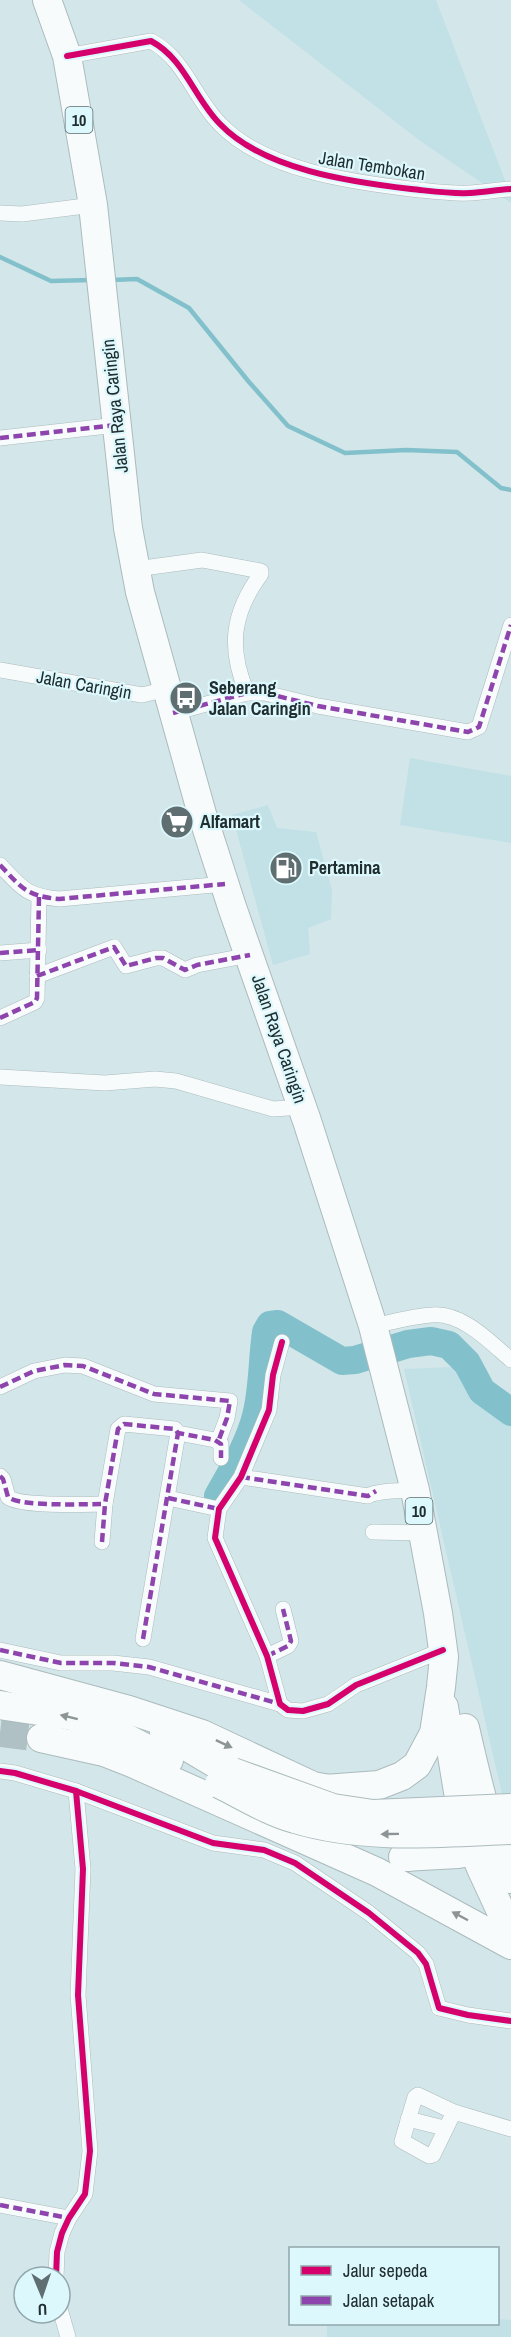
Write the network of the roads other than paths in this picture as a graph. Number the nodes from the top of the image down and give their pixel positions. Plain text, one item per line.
1 (47, 0) edge
2 (67, 56) junction
3 (511, 189) edge
4 (93, 205) junction
5 (0, 213) edge
6 (117, 425) junction
7 (0, 438) edge
8 (136, 569) junction
9 (511, 626) edge
10 (0, 670) edge
11 (247, 693) junction
12 (170, 701) junction
13 (0, 865) edge
14 (225, 884) junction
15 (39, 897) junction
16 (39, 950) junction
17 (0, 953) edge
18 (250, 955) junction
19 (37, 976) junction
20 (0, 1018) edge
21 (0, 1077) edge
22 (301, 1102) junction
23 (374, 1331) junction
24 (282, 1342) dead end
25 (511, 1360) edge
26 (0, 1387) edge
27 (178, 1433) junction
28 (0, 1476) edge
29 (240, 1477) junction
30 (415, 1490) junction
31 (168, 1498) junction
32 (105, 1504) junction
33 (219, 1509) junction
34 (373, 1532) dead end
35 (423, 1533) junction
36 (102, 1542) dead end
37 (283, 1609) dead end
38 (143, 1639) dead end
39 (0, 1650) edge
40 (267, 1656) junction
41 (445, 1669) junction
42 (0, 1675) edge
43 (280, 1704) junction
44 (0, 1705) edge
45 (129, 1710) junction
46 (41, 1738) tunnel mouth
47 (464, 1770) junction
48 (0, 1771) edge
49 (221, 1776) junction
50 (378, 1785) junction
51 (326, 1789) junction
52 (76, 1791) junction
53 (511, 1808) edge
54 (494, 1843) edge
55 (296, 1850) junction
56 (409, 1857) junction
57 (511, 1880) edge
58 (511, 1933) edge
59 (511, 1945) edge
60 (511, 2021) edge
61 (454, 2112) junction
62 (408, 2119) junction
63 (444, 2128) junction
64 (511, 2129) edge
65 (0, 2205) edge
66 (69, 2218) junction
67 (56, 2265) edge

1 - 2 highway, 10
2 - 3 street, Jalan Tembokan
2 - 4 highway, 10
4 - 5 street
4 - 6 highway, Jalan Raya Caringin / 10
6 - 7 street
6 - 8 highway, Jalan Raya Caringin / 10
8 - 11 street
8 - 12 highway, Jalan Raya Caringin / 10
9 - 11 street
10 - 12 street, Jalan Caringin
11 - 12 street
12 - 14 highway, Jalan Raya Caringin / 10
13 - 15 street
14 - 15 street
14 - 18 highway, Jalan Raya Caringin / 10
15 - 16 street
16 - 17 street
16 - 19 street
18 - 19 street
18 - 22 highway, Jalan Raya Caringin / 10
19 - 20 street
21 - 22 street
22 - 23 highway, Jalan Raya Caringin / 10
23 - 25 street
23 - 30 highway, Jalan Raya Caringin / 10
24 - 29 street
26 - 27 street
27 - 31 street
27 - 32 street
28 - 32 street
29 - 30 street
29 - 33 street
30 - 35 highway, 10
31 - 33 street
31 - 38 street
32 - 36 street
33 - 40 street
34 - 35 street
35 - 41 highway, 10
37 - 40 street
39 - 43 street
40 - 43 street
41 - 43 street
41 - 47 highway, 10
41 - 50 highway
42 - 45 highway
49 -> 44 highway
45 - 49 highway
45 -> 51 highway
46 - 55 highway
47 - 50 highway
47 - 54 highway, 10
48 - 52 street
49 - 53 highway, bridge
54 -> 49 highway, bridge
50 - 51 highway
51 - 56 highway
52 - 55 street
52 - 66 street
54 - 56 highway
54 - 57 highway, 10
54 - 58 highway, 10
55 - 56 highway
59 -> 55 highway
55 - 60 street
61 - 62 street
61 - 63 street
61 - 64 street
62 - 63 street
62 - 63 street
65 - 66 street
66 - 67 street

